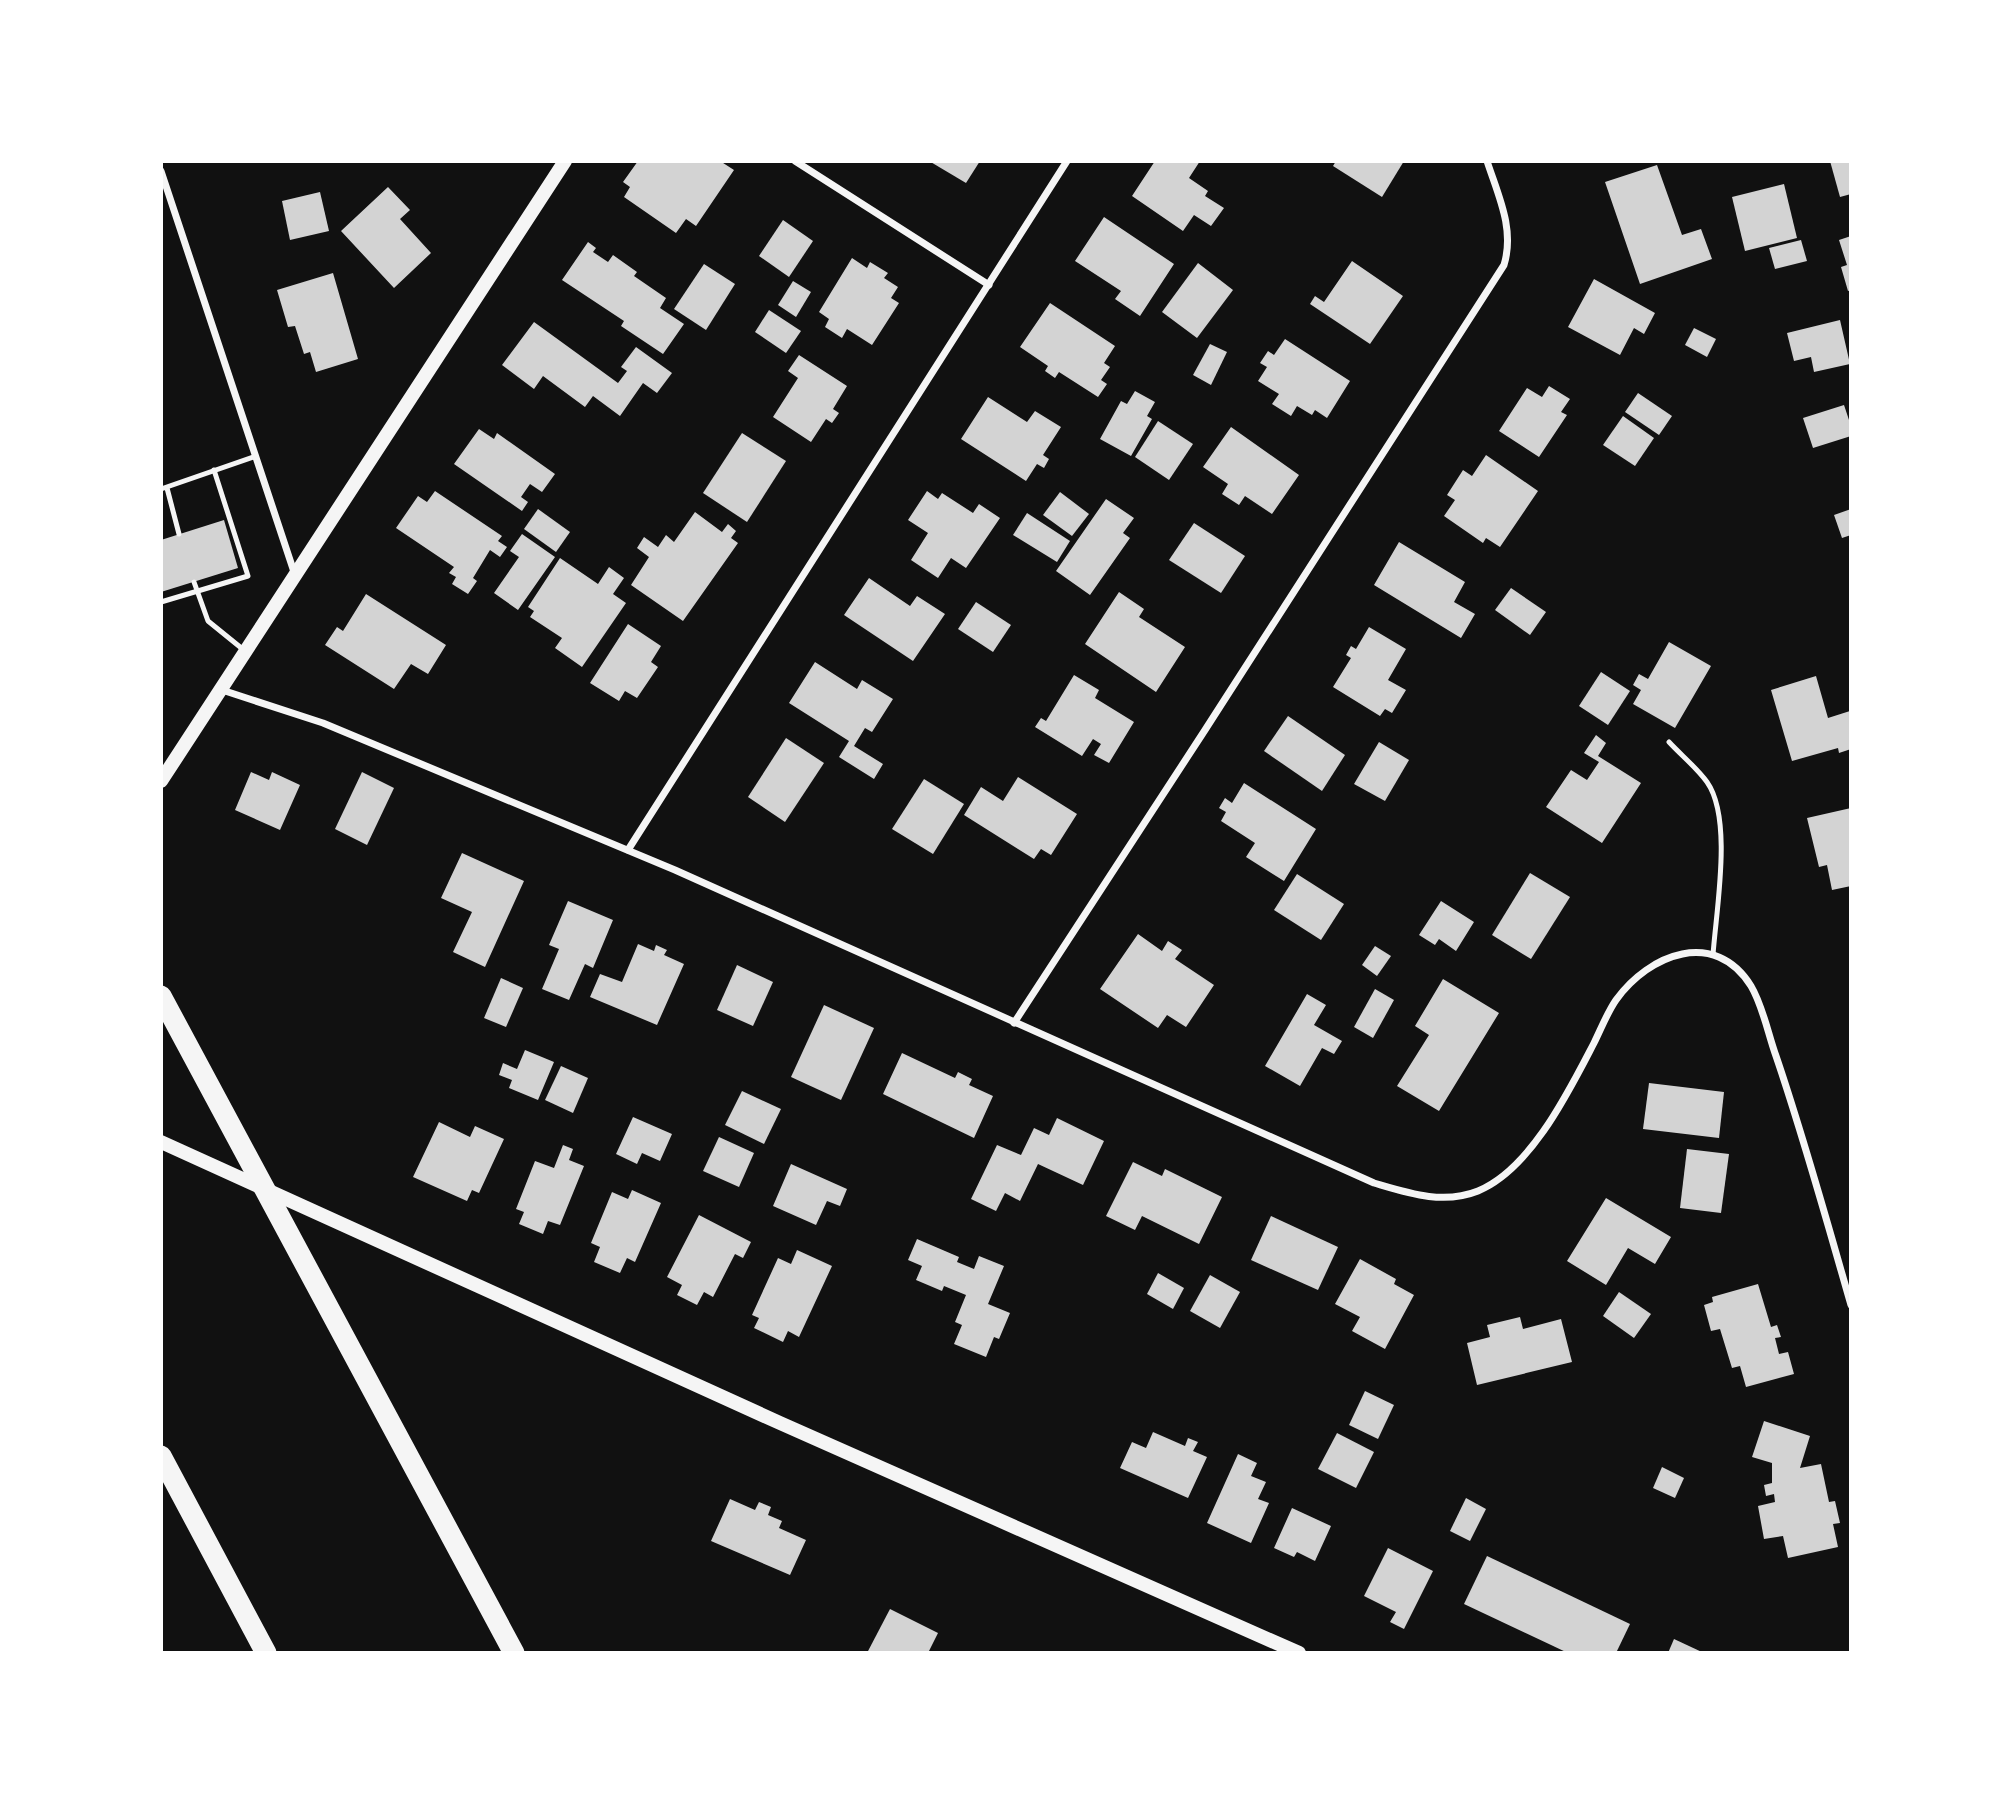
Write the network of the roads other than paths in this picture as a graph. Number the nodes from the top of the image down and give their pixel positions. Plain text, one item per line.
1 (565, 161) edge
2 (795, 161) edge
3 (1067, 161) edge
4 (1487, 161) edge
5 (161, 171) edge
6 (989, 285) junction
7 (256, 456) junction
8 (214, 470) junction
9 (164, 489) edge
10 (179, 534) dead end
11 (296, 577) junction
12 (194, 582) dead end
13 (197, 591) junction
14 (161, 602) edge
15 (245, 651) junction
16 (222, 690) junction
17 (1669, 742) dead end
18 (161, 781) edge
19 (628, 850) junction
20 (1713, 955) junction
21 (161, 996) edge
22 (1014, 1023) junction
23 (161, 1142) edge
24 (1851, 1305) edge
25 (161, 1456) edge
26 (266, 1653) edge
27 (514, 1653) edge
28 (1299, 1653) edge

1 - 11 main road
2 - 6 street
3 - 6 street
4 - 22 street
5 - 7 street
6 - 19 street
7 - 8 lane
7 - 11 street
8 - 9 lane
8 - 13 lane
9 - 10 lane
11 - 15 main road
12 - 13 lane
13 - 14 lane
13 - 15 lane
15 - 16 main road
16 - 18 main road
16 - 19 street
17 - 20 lane
19 - 22 street
20 - 22 street
20 - 24 street
21 - 27 highway
23 - 28 main road
25 - 26 highway

